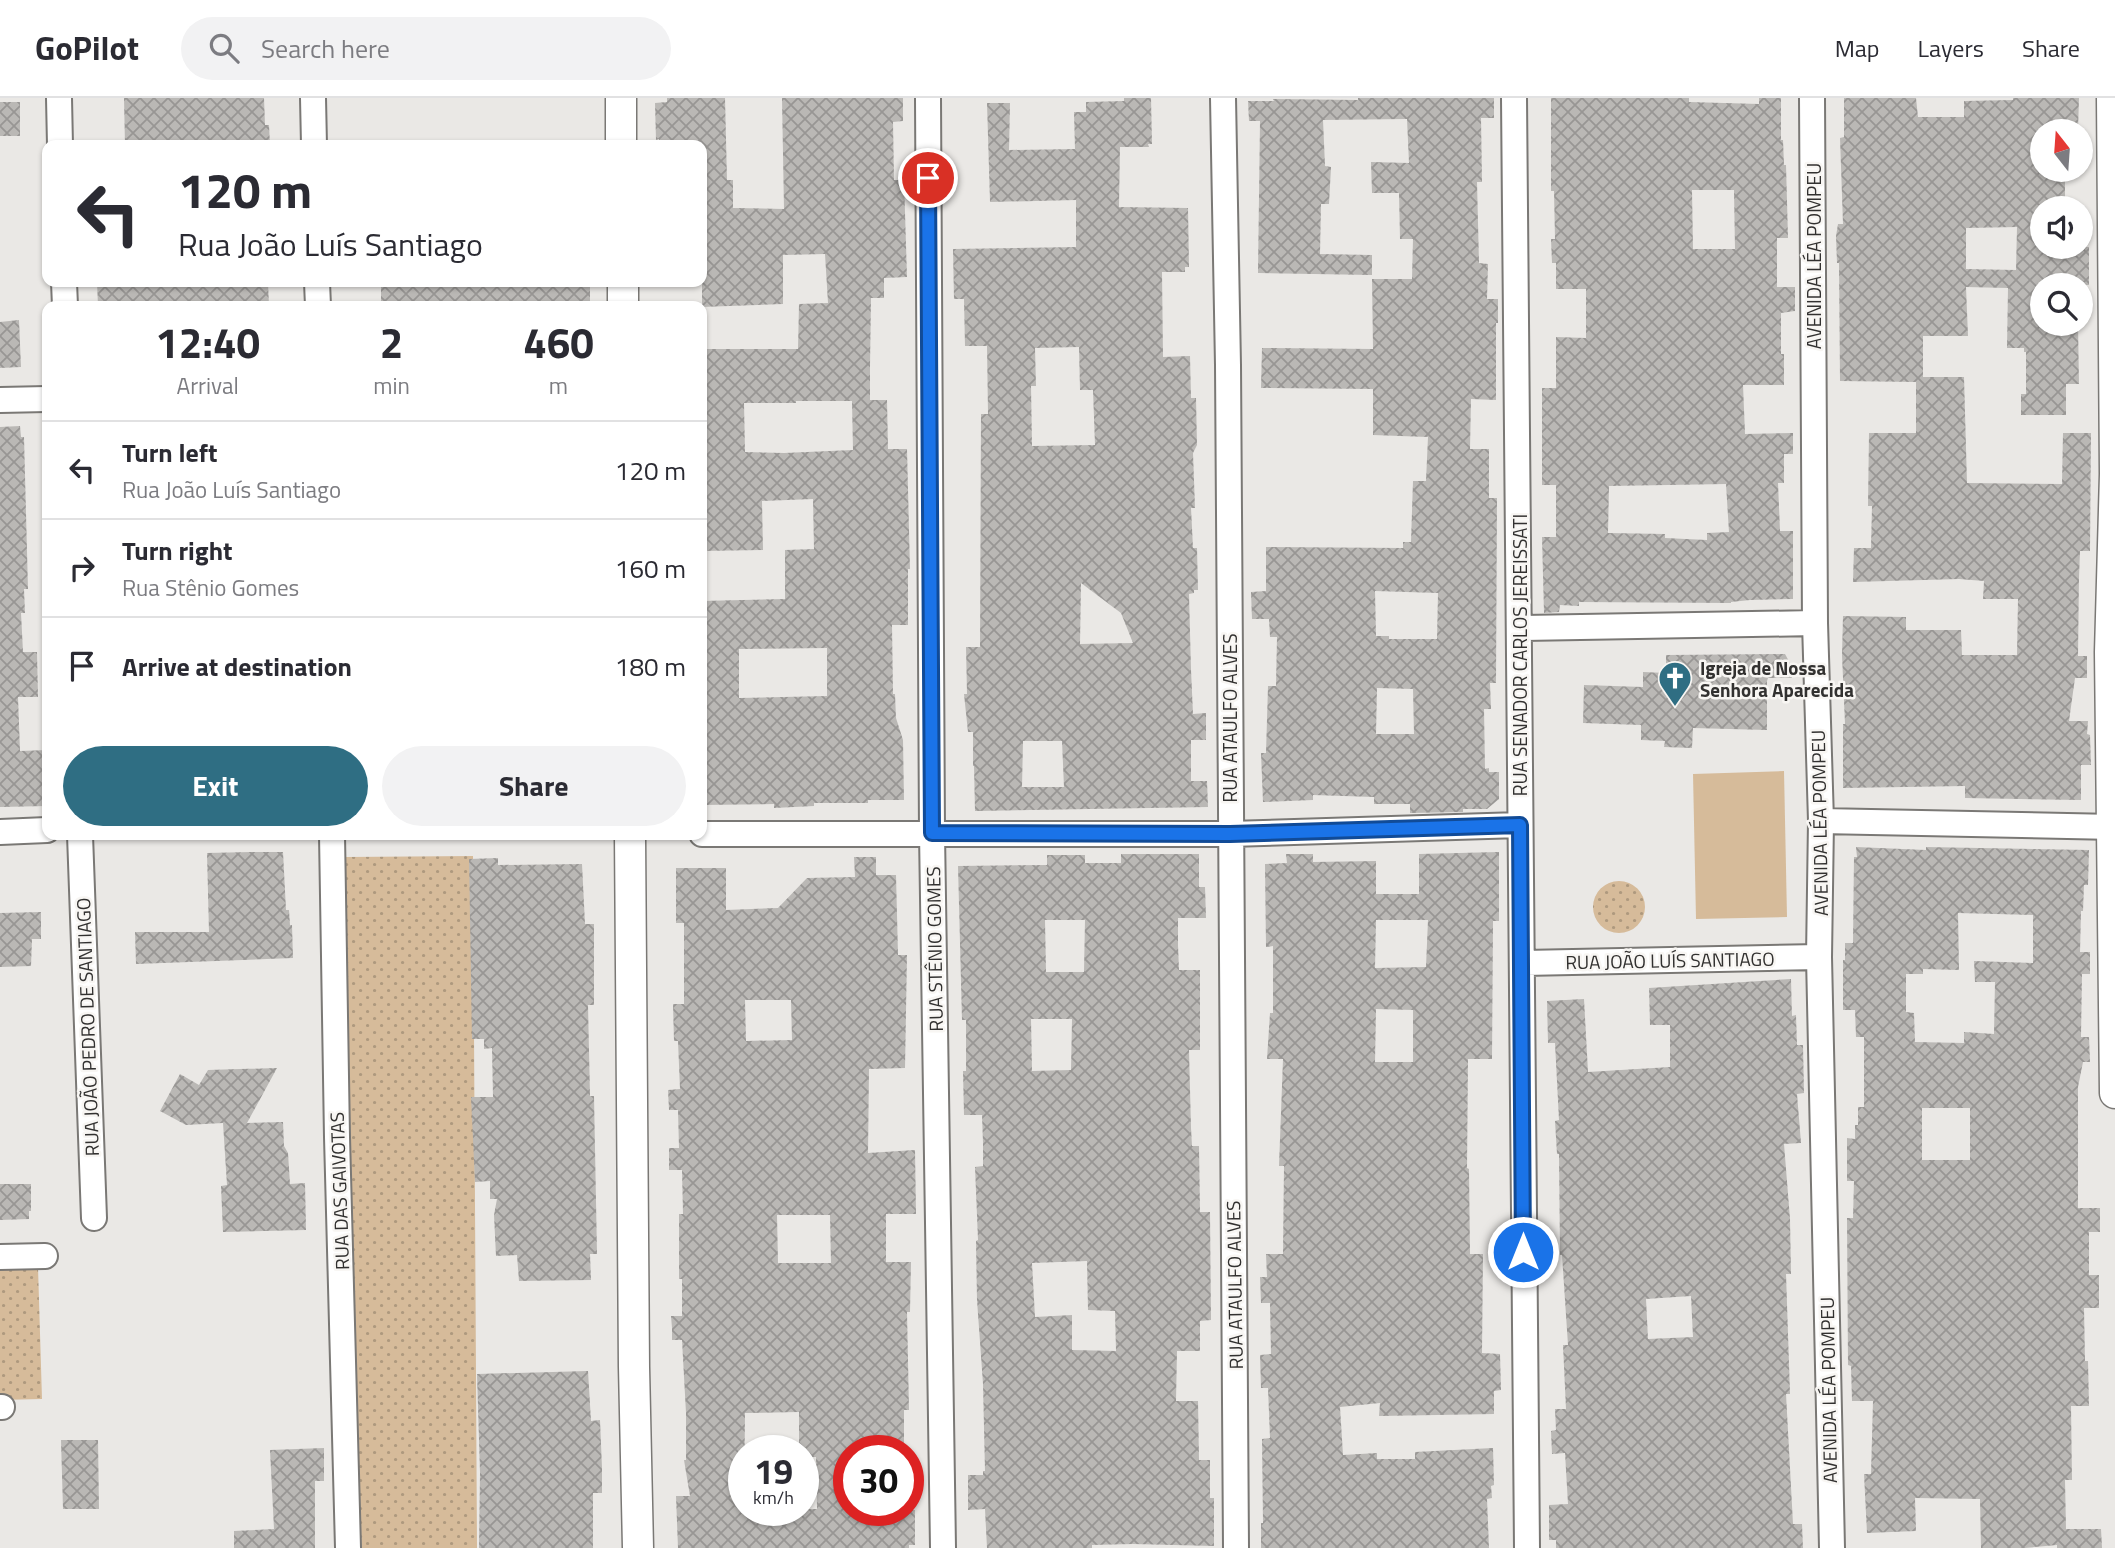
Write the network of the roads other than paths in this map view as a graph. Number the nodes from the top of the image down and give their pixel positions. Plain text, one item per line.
1 (59, 98) edge
2 (313, 98) edge
3 (621, 98) edge
4 (928, 98) edge
5 (1223, 98) edge
6 (1514, 98) edge
7 (1812, 98) edge
8 (2113, 102) edge
9 (60, 140) edge
10 (314, 140) edge
11 (621, 140) edge
12 (2115, 363) edge
13 (42, 399) edge
14 (0, 400) edge
15 (2115, 474) edge
16 (1815, 623) junction
17 (1520, 628) junction
18 (2113, 652) edge
19 (1821, 821) junction
20 (1520, 825) junction
21 (2113, 827) edge
22 (42, 830) edge
23 (0, 832) edge
24 (932, 833) junction
25 (707, 834) edge
26 (1230, 834) junction
27 (80, 840) edge
28 (332, 840) edge
29 (631, 840) edge
30 (2114, 949) edge
31 (1819, 957) junction
32 (1522, 963) junction
33 (2115, 1093) edge
34 (94, 1219) dead end
35 (46, 1256) dead end
36 (0, 1257) edge
37 (348, 1548) edge
38 (638, 1548) edge
39 (943, 1548) edge
40 (1237, 1548) edge
41 (1527, 1548) edge
42 (1832, 1548) edge

1 - 9 street
2 - 10 street
3 - 11 street
4 - 24 street, RUA STÊNIO GOMES
5 - 26 street, RUA ATAULFO ALVES
6 - 17 street, RUA SENADOR CARLOS JEREISSATI
7 - 16 street, AVENIDA LÉA POMPEU
8 - 12 street
12 - 15 street
13 - 14 street
15 - 18 street
16 - 17 street
16 - 19 street, AVENIDA LÉA POMPEU
17 - 20 street, RUA SENADOR CARLOS JEREISSATI
18 - 21 street
19 - 21 street
19 - 31 street, AVENIDA LÉA POMPEU
20 - 26 street
20 - 32 street, RUA SENADOR CARLOS JEREISSATI
21 - 30 street
22 - 23 street
24 - 25 street
24 - 26 street
24 - 39 street, RUA STÊNIO GOMES
26 - 40 street, RUA ATAULFO ALVES
27 - 34 street, RUA JOÃO PEDRO DE SANTIAGO
28 - 37 street, RUA DAS GAIVOTAS
29 - 38 street
30 - 33 street
31 - 32 street, RUA JOÃO LUÍS SANTIAGO
31 - 42 street, AVENIDA LÉA POMPEU
32 - 41 street, RUA SENADOR CARLOS JEREISSATI
35 - 36 street

